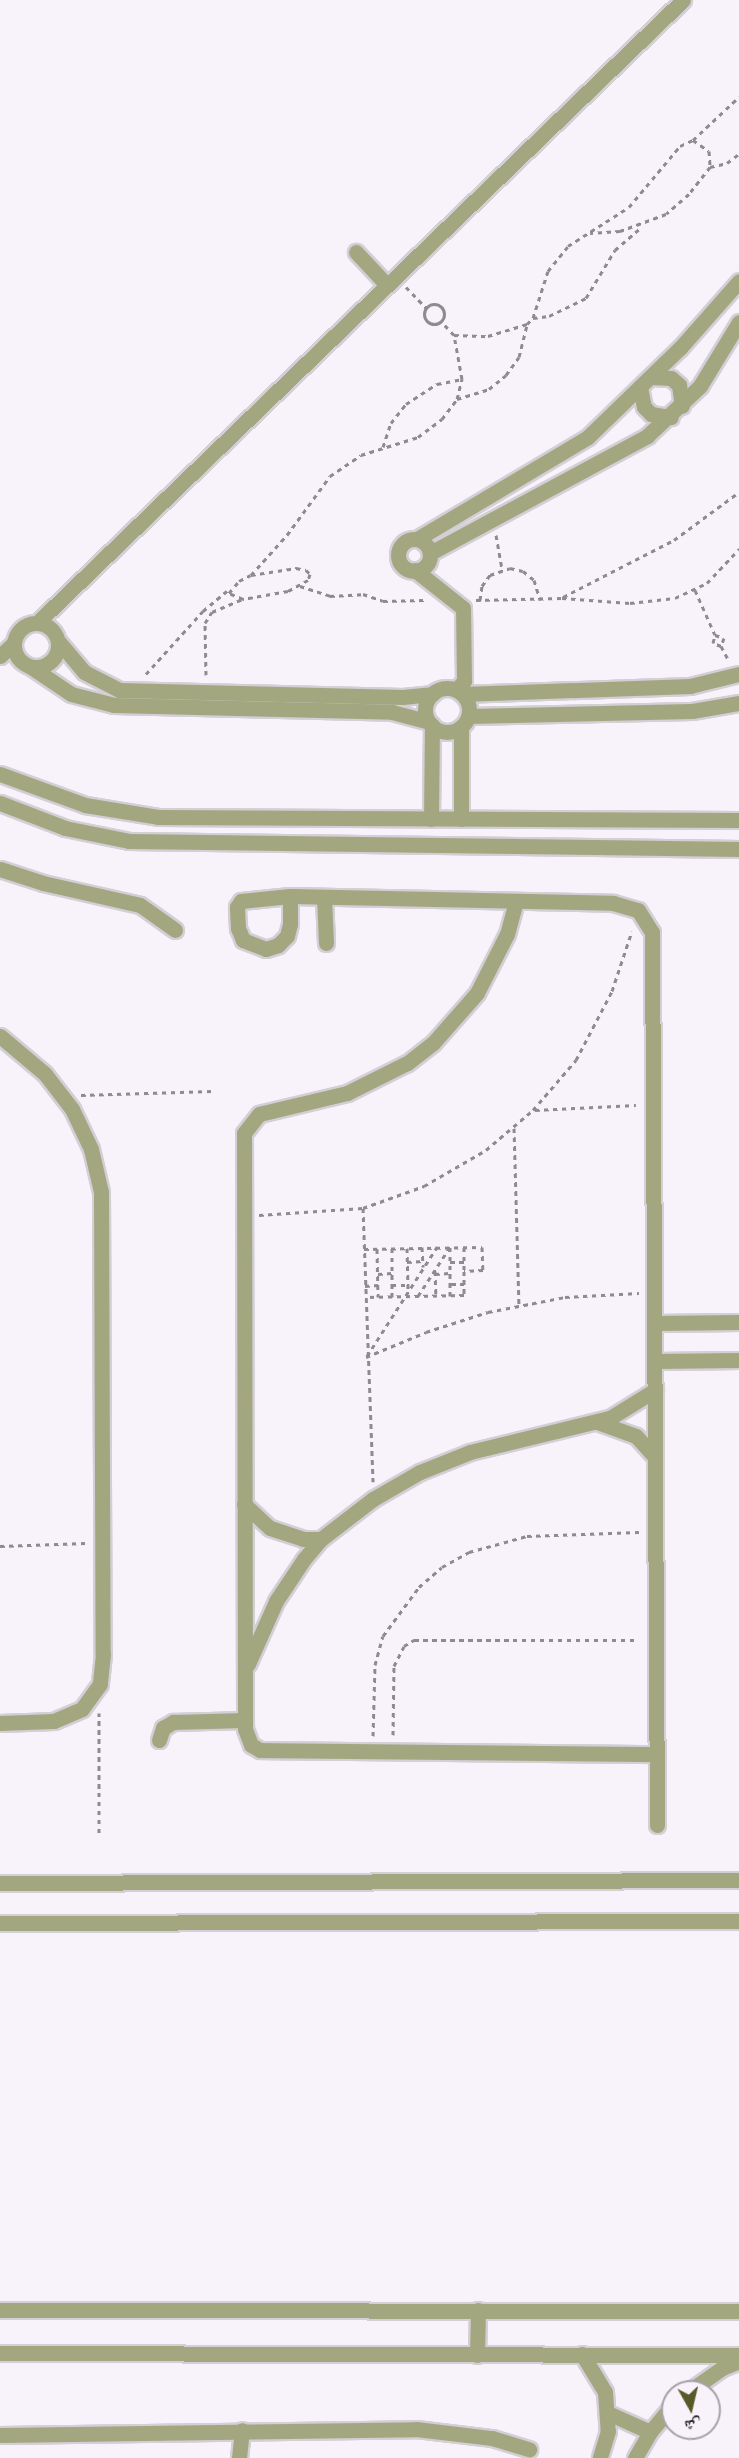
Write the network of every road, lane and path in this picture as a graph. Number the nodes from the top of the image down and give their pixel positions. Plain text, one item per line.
1 (683, 0) edge
2 (739, 97) edge
3 (693, 140) junction
4 (739, 154) edge
5 (710, 166) junction
6 (643, 225) junction
7 (590, 233) junction
8 (356, 252) dead end
9 (391, 281) junction
10 (737, 287) edge
11 (426, 308) junction
12 (533, 318) junction
13 (441, 321) junction
14 (739, 322) edge
15 (526, 324) junction
16 (454, 335) junction
17 (462, 379) junction
18 (645, 382) junction
19 (457, 399) junction
20 (676, 411) junction
21 (383, 447) junction
22 (557, 457) junction
23 (567, 477) junction
24 (739, 492) edge
25 (469, 509) junction
26 (492, 519) junction
27 (477, 527) junction
28 (417, 539) junction
29 (739, 549) edge
30 (430, 553) junction
31 (502, 569) junction
32 (415, 570) junction
33 (251, 575) junction
34 (300, 586) junction
35 (231, 587) junction
36 (695, 590) junction
37 (562, 598) junction
38 (243, 599) junction
39 (455, 599) junction
40 (480, 600) junction
41 (540, 600) junction
42 (203, 611) junction
43 (208, 617) junction
44 (38, 622) junction
45 (715, 635) junction
46 (59, 642) junction
47 (14, 643) junction
48 (0, 656) edge
49 (31, 666) junction
50 (739, 674) edge
51 (690, 687) junction
52 (589, 690) junction
53 (207, 692) junction
54 (459, 692) junction
55 (514, 692) junction
56 (433, 694) junction
57 (121, 695) junction
58 (225, 700) junction
59 (739, 703) edge
60 (393, 704) junction
61 (692, 711) junction
62 (591, 713) junction
63 (515, 715) junction
64 (465, 722) junction
65 (430, 724) junction
66 (0, 774) edge
67 (0, 803) edge
68 (195, 819) junction
69 (431, 819) junction
70 (461, 819) junction
71 (739, 820) edge
72 (194, 844) junction
73 (739, 849) edge
74 (0, 869) edge
75 (290, 896) dead end
76 (324, 897) junction
77 (516, 901) junction
78 (638, 910) junction
79 (175, 930) dead end
80 (326, 943) dead end
81 (0, 1036) edge
82 (213, 1091) dead end
83 (65, 1099) junction
84 (653, 1104) junction
85 (533, 1110) junction
86 (514, 1128) junction
87 (363, 1208) junction
88 (243, 1215) junction
89 (422, 1247) junction
90 (437, 1247) junction
91 (450, 1247) junction
92 (464, 1247) junction
93 (392, 1248) junction
94 (407, 1248) junction
95 (378, 1249) junction
96 (364, 1250) junction
97 (423, 1261) junction
98 (407, 1262) junction
99 (450, 1262) junction
100 (464, 1262) junction
101 (423, 1268) junction
102 (464, 1271) junction
103 (435, 1272) junction
104 (392, 1273) junction
105 (450, 1273) junction
106 (378, 1274) junction
107 (426, 1284) junction
108 (436, 1284) junction
109 (450, 1284) junction
110 (464, 1284) junction
111 (378, 1285) junction
112 (408, 1285) junction
113 (364, 1286) junction
114 (392, 1286) junction
115 (408, 1292) junction
116 (656, 1292) junction
117 (405, 1296) junction
118 (418, 1296) junction
119 (436, 1296) junction
120 (450, 1296) junction
121 (365, 1297) junction
122 (378, 1297) junction
123 (392, 1297) junction
124 (519, 1305) junction
125 (739, 1322) edge
126 (656, 1323) junction
127 (366, 1357) junction
128 (739, 1360) edge
129 (656, 1361) junction
130 (655, 1390) junction
131 (597, 1422) junction
132 (655, 1456) junction
133 (374, 1499) junction
134 (244, 1504) junction
135 (655, 1532) junction
136 (321, 1539) junction
137 (102, 1542) junction
138 (0, 1546) edge
139 (656, 1640) junction
140 (245, 1672) junction
141 (100, 1684) junction
142 (245, 1720) junction
143 (0, 1723) edge
144 (159, 1740) dead end
145 (373, 1751) junction
146 (393, 1752) junction
147 (657, 1754) junction
148 (657, 1825) dead end
149 (99, 1833) dead end
150 (739, 1880) edge
151 (0, 1883) edge
152 (739, 1921) edge
153 (0, 1923) edge
154 (0, 2310) edge
155 (478, 2310) junction
156 (739, 2311) edge
157 (0, 2353) edge
158 (477, 2355) junction
159 (582, 2355) junction
160 (739, 2355) edge
161 (739, 2361) edge
162 (705, 2380) edge
163 (608, 2414) junction
164 (661, 2419) edge
165 (242, 2430) junction
166 (650, 2432) junction
167 (0, 2435) edge
168 (529, 2448) dead end
169 (239, 2458) edge
170 (600, 2458) edge
171 (635, 2458) edge

1 - 9 street
2 - 3 path
3 - 5 path
3 - 7 path
4 - 5 path
5 - 6 path
6 - 7 path
6 - 12 path
7 - 12 path
8 - 9 street
9 - 11 path
9 - 44 street
10 - 18 street
11 - 13 path
11 - 13 path
12 - 15 path
13 - 16 path
14 - 20 street
15 - 16 path
15 - 19 path
16 - 17 path
17 - 19 path
17 - 21 path
18 - 20 street
18 - 20 street
18 - 22 street
19 - 21 path
20 - 23 street
21 - 33 path
22 - 23 street
22 - 25 street
23 - 26 street
24 - 37 path
25 - 27 street
25 - 28 street
26 - 27 street
26 - 31 path
27 - 30 street
28 - 30 street
28 - 32 street
29 - 36 path
30 - 32 street
31 - 40 path
31 - 41 path
32 - 39 street
33 - 34 path
33 - 35 path
34 - 38 path
34 - 39 path
35 - 38 path
35 - 42 path
36 - 37 path
36 - 45 path
37 - 41 path
38 - 43 path
39 - 40 path
39 - 54 street
40 - 41 path
42 - 43 path
42 - 57 path
43 - 53 path
44 - 46 street
44 - 47 street
45 - 45 path
46 - 49 street
46 - 57 street
47 - 48 street
47 - 49 street
49 - 57 street
50 - 51 street
51 - 52 street
51 - 61 street
52 - 55 street
52 - 62 street
53 - 57 street
53 - 58 street
54 - 55 street
54 - 56 street
54 - 64 street
55 - 63 street
56 - 60 street
56 - 65 street
57 - 58 street
58 - 60 street
59 - 61 street
60 - 65 street
61 - 62 street
62 - 63 street
63 - 64 street
64 - 65 street
64 - 70 street
65 - 69 street
66 - 68 street
67 - 72 street
68 - 69 street
68 - 72 street
69 - 70 street
70 - 71 street
72 - 73 street
74 - 79 street
75 - 76 street
76 - 77 street
76 - 80 street
77 - 78 street
77 - 88 street
78 - 84 street
78 - 85 path
81 - 83 street
82 - 83 path
83 - 137 street
84 - 85 path
84 - 116 street
85 - 86 path
86 - 87 path
86 - 124 path
87 - 88 path
87 - 96 path
88 - 134 street
89 - 90 path
89 - 94 path
89 - 97 path
90 - 91 path
90 - 101 path
91 - 92 path
91 - 99 path
91 - 103 path
92 - 100 path
92 - 102 path
93 - 94 path
93 - 95 path
93 - 104 path
94 - 98 path
95 - 96 path
95 - 106 path
96 - 113 path
97 - 98 path
97 - 101 path
98 - 112 path
99 - 100 path
99 - 105 path
100 - 102 path
101 - 115 path
102 - 110 path
103 - 105 path
103 - 107 path
103 - 108 path
104 - 106 path
104 - 114 path
105 - 109 path
106 - 111 path
107 - 108 path
107 - 118 path
108 - 119 path
109 - 110 path
109 - 120 path
110 - 120 path
111 - 113 path
111 - 122 path
112 - 114 path
112 - 115 path
113 - 121 path
114 - 123 path
115 - 117 path
116 - 124 path
116 - 126 street
117 - 118 path
117 - 123 path
117 - 127 path
118 - 119 path
119 - 120 path
121 - 122 path
121 - 127 path
122 - 123 path
124 - 127 path
125 - 126 street
126 - 129 street
127 - 133 path
128 - 129 street
129 - 130 street
130 - 131 street
130 - 132 street
131 - 132 street
131 - 133 street
132 - 135 street
133 - 136 street
134 - 136 street
134 - 140 street
135 - 139 street
135 - 145 path
136 - 140 street
137 - 138 path
137 - 141 street
139 - 146 path
139 - 147 street
140 - 142 street
141 - 143 street
141 - 149 path
142 - 144 street
142 - 145 street
145 - 146 street
146 - 147 street
147 - 148 street
150 - 151 street
152 - 153 street
154 - 155 street
155 - 156 street
155 - 158 street
157 - 158 street
158 - 159 street
159 - 160 street
159 - 163 street
161 - 162 street
163 - 166 street
163 - 170 street
164 - 166 street
165 - 167 street
165 - 168 street
165 - 169 street
166 - 171 street

